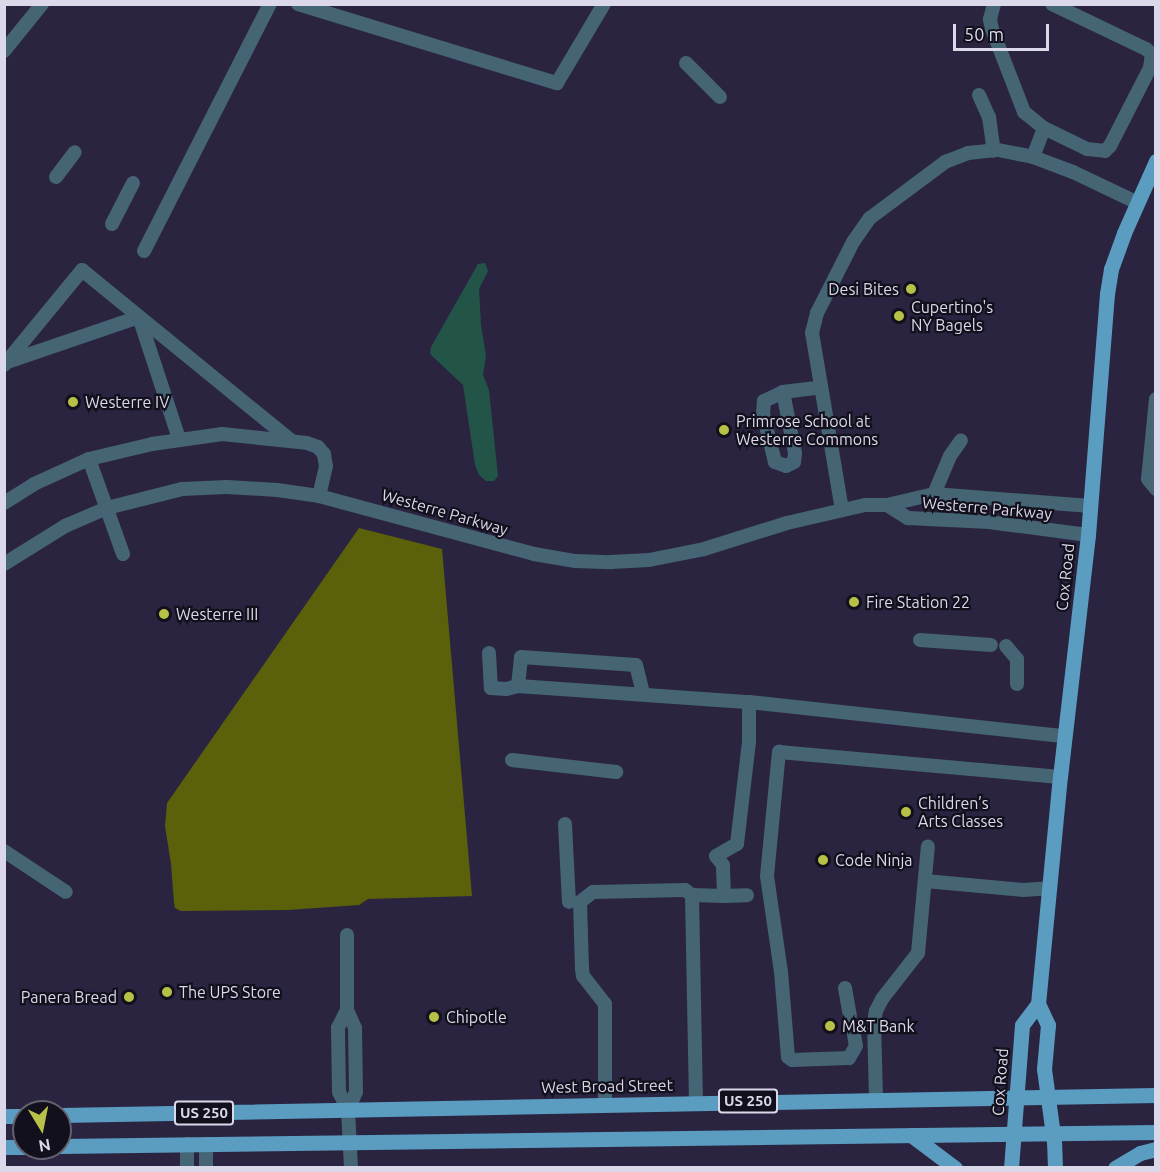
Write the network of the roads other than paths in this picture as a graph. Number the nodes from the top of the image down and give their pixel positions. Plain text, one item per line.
1 (42, 4) edge
2 (270, 4) edge
3 (298, 4) edge
4 (604, 4) edge
5 (994, 4) edge
6 (1052, 4) edge
7 (4, 51) edge
8 (686, 63) dead end
9 (980, 95) dead end
10 (720, 97) dead end
11 (1044, 128) junction
12 (994, 151) junction
13 (75, 152) dead end
14 (1033, 158) junction
15 (1155, 162) edge
16 (56, 177) dead end
17 (133, 183) dead end
18 (1136, 202) junction
19 (112, 224) dead end
20 (144, 251) dead end
21 (140, 317) junction
22 (6, 364) edge
23 (821, 387) junction
24 (783, 392) junction
25 (1155, 399) edge
26 (179, 439) junction
27 (292, 441) junction
28 (961, 441) dead end
29 (89, 459) junction
30 (1155, 489) edge
31 (934, 494) junction
32 (318, 496) junction
33 (4, 503) edge
34 (887, 505) junction
35 (1090, 506) junction
36 (107, 507) junction
37 (842, 510) junction
38 (1088, 535) junction
39 (123, 554) dead end
40 (4, 564) edge
41 (920, 640) dead end
42 (991, 645) dead end
43 (1006, 646) dead end
44 (489, 653) dead end
45 (1017, 684) dead end
46 (518, 686) junction
47 (643, 694) junction
48 (749, 702) junction
49 (1064, 736) junction
50 (512, 760) dead end
51 (616, 772) dead end
52 (1060, 777) junction
53 (565, 824) dead end
54 (928, 846) dead end
55 (4, 851) edge
56 (925, 881) junction
57 (1049, 888) junction
58 (66, 892) dead end
59 (692, 895) junction
60 (747, 895) dead end
61 (724, 896) junction
62 (569, 902) dead end
63 (347, 935) dead end
64 (845, 988) dead end
65 (1038, 1004) junction
66 (1048, 1095) junction
67 (1155, 1095) edge
68 (1017, 1096) junction
69 (876, 1098) junction
70 (696, 1102) junction
71 (605, 1104) junction
72 (348, 1110) junction
73 (72, 1115) edge
74 (1155, 1132) edge
75 (1053, 1133) junction
76 (1014, 1134) junction
77 (911, 1135) junction
78 (350, 1141) junction
79 (187, 1144) junction
80 (206, 1144) junction
81 (72, 1146) edge
82 (1155, 1149) edge
83 (187, 1167) edge
84 (206, 1167) edge
85 (351, 1167) edge
86 (955, 1167) edge
87 (1011, 1167) edge
88 (1054, 1167) edge
89 (1115, 1167) edge

1 - 7 street
2 - 20 street
3 - 4 street
5 - 11 street
6 - 11 street
8 - 10 street
9 - 12 street
11 - 14 street
12 - 14 street
12 - 23 street
13 - 16 street
14 - 18 street
15 - 18 main road, Cox Road
17 - 19 street
18 - 35 main road, Cox Road
21 - 22 street
21 - 22 street
21 - 26 street
21 - 27 street
23 - 24 street
23 - 37 street
24 - 24 street
25 - 30 street
26 - 27 street
26 - 29 street
27 - 32 street
28 - 31 street
29 - 33 street
29 - 36 street
31 - 34 street, Westerre Parkway
31 - 35 street, Westerre Parkway
32 - 36 street, Westerre Parkway
32 - 37 street, Westerre Parkway
34 - 37 street, Westerre Parkway
34 - 38 street, Westerre Parkway
35 - 38 main road, Cox Road
36 - 39 street
36 - 40 street, Westerre Parkway
38 - 49 main road, Cox Road
41 - 42 street
43 - 45 street
44 - 46 street
46 - 47 street
46 - 47 street
47 - 48 street
48 - 49 street
48 - 61 street
49 - 52 main road, Cox Road
50 - 51 street
52 - 57 main road, Cox Road
52 - 64 street
53 - 62 street
54 - 56 street
55 - 58 street
56 - 57 street
56 - 69 street
57 - 65 main road, Cox Road
59 - 61 street
59 - 70 street
59 - 71 street
60 - 61 street
63 - 72 street
65 - 66 main road, Cox Road
65 - 68 main road, Cox Road
66 - 67 main road, West Broad Street / US 250
66 - 68 main road, West Broad Street / US 250
66 - 75 main road, Cox Road
68 - 69 main road, West Broad Street / US 250
68 - 76 main road, Cox Road
69 - 70 main road, West Broad Street / US 250
70 - 71 main road, West Broad Street / US 250
71 - 72 main road, West Broad Street / US 250
72 - 73 main road, West Broad Street / US 250
72 - 78 street
74 - 75 main road, US 250
75 - 76 main road, US 250
75 - 88 main road, Cox Road
76 - 77 main road, US 250
76 - 87 main road, Cox Road
77 - 78 main road, US 250
77 - 86 main road
78 - 80 main road, US 250
78 - 85 street
79 - 80 main road, US 250
79 - 81 main road, US 250
79 - 83 street
80 - 84 street
82 - 89 main road

